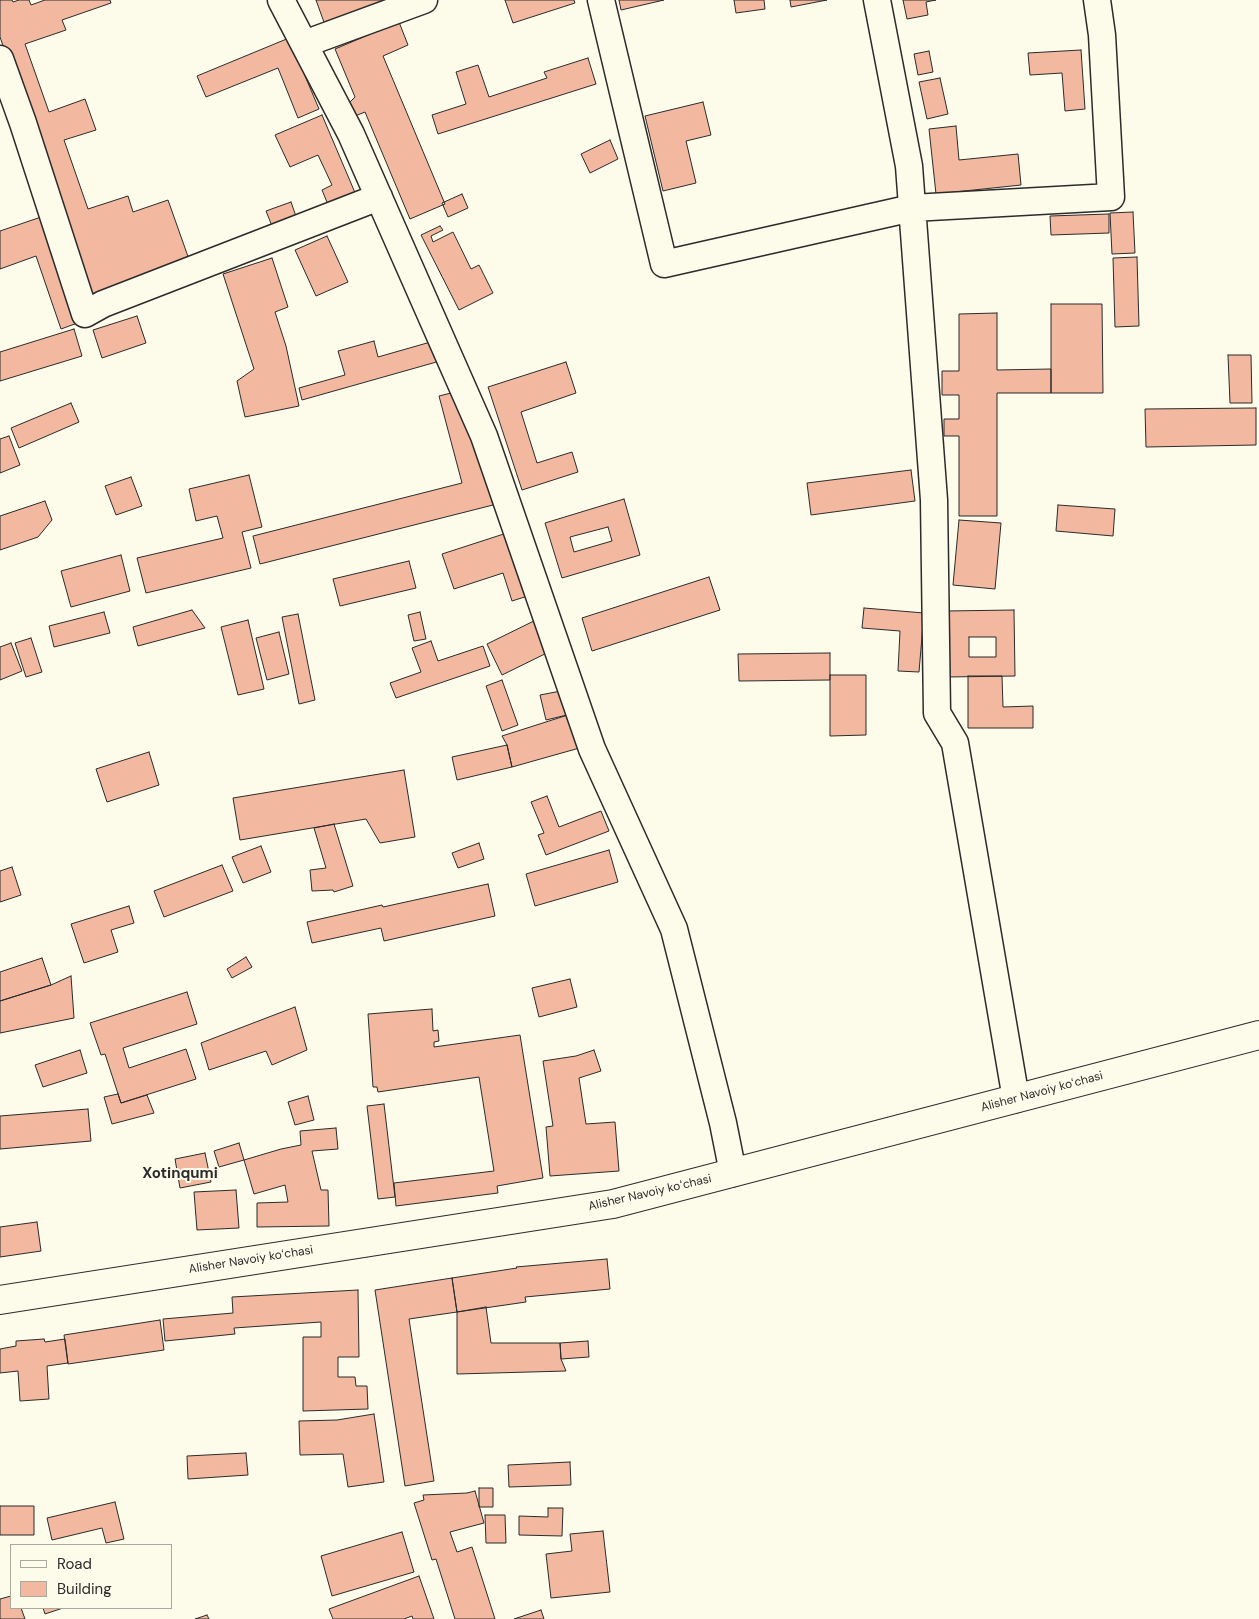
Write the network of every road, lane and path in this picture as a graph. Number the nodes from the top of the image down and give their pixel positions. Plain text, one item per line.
1 (280, 0) edge
2 (424, 0) edge
3 (601, 0) edge
4 (877, 0) edge
5 (1097, 0) edge
6 (304, 44) junction
7 (0, 59) edge
8 (379, 197) junction
9 (912, 208) junction
10 (1259, 1036) edge
11 (1016, 1099) junction
12 (733, 1173) junction
13 (0, 1300) edge

1 - 6 street
2 - 6 street
3 - 9 street
4 - 9 street
5 - 9 street
6 - 8 street
7 - 8 street
8 - 12 street
9 - 11 street
10 - 11 main road, Alisher Navoiy koʻchasi
11 - 12 main road, Alisher Navoiy koʻchasi
12 - 13 main road, Alisher Navoiy koʻchasi

